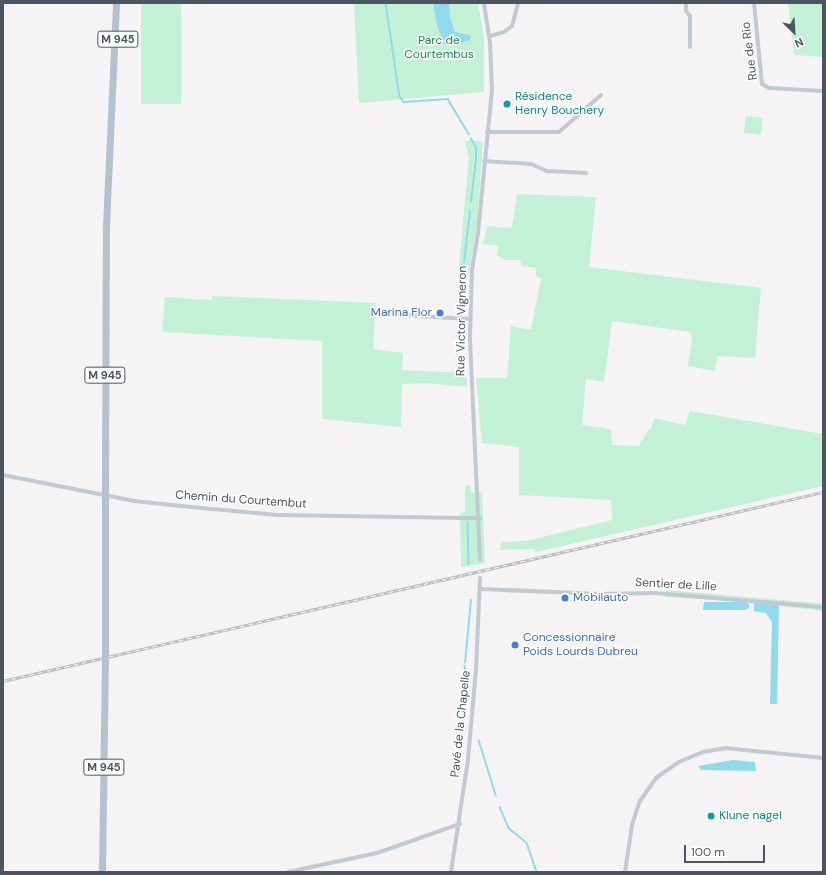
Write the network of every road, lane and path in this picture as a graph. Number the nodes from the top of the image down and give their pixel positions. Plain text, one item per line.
1 (116, 3) edge
2 (121, 3) edge
3 (484, 3) edge
4 (518, 3) edge
5 (686, 3) edge
6 (754, 3) edge
7 (490, 36) junction
8 (690, 47) dead end
9 (114, 74) junction
10 (823, 91) edge
11 (601, 96) dead end
12 (487, 132) junction
13 (484, 161) junction
14 (586, 173) dead end
15 (379, 314) dead end
16 (470, 319) junction
17 (3, 475) edge
18 (480, 518) junction
19 (480, 560) dead end
20 (480, 578) dead end
21 (480, 589) junction
22 (823, 607) edge
23 (823, 758) edge
24 (460, 824) junction
25 (102, 872) edge
26 (288, 872) edge
27 (453, 872) edge
28 (625, 872) edge

1 - 9 main road, M 945
2 - 9 main road, M 945
3 - 7 street, Rue Victor Vigneron
4 - 7 street
5 - 8 street
6 - 10 street, Rue de Rio
7 - 12 street, Rue Victor Vigneron
9 - 25 main road, M 945, bridge
11 - 12 street
12 - 13 street, Rue Victor Vigneron
13 - 14 street
13 - 16 street, Rue Victor Vigneron
15 - 16 street
16 - 18 street, Rue Victor Vigneron
17 - 18 street, Chemin du Courtembut
18 - 19 street, Rue Victor Vigneron
20 - 21 street, Pavé de la Chapelle
21 - 22 street, Sentier de Lille
21 - 24 street, Pavé de la Chapelle
23 - 28 street
24 - 26 street
24 - 27 street, Pavé de la Chapelle

